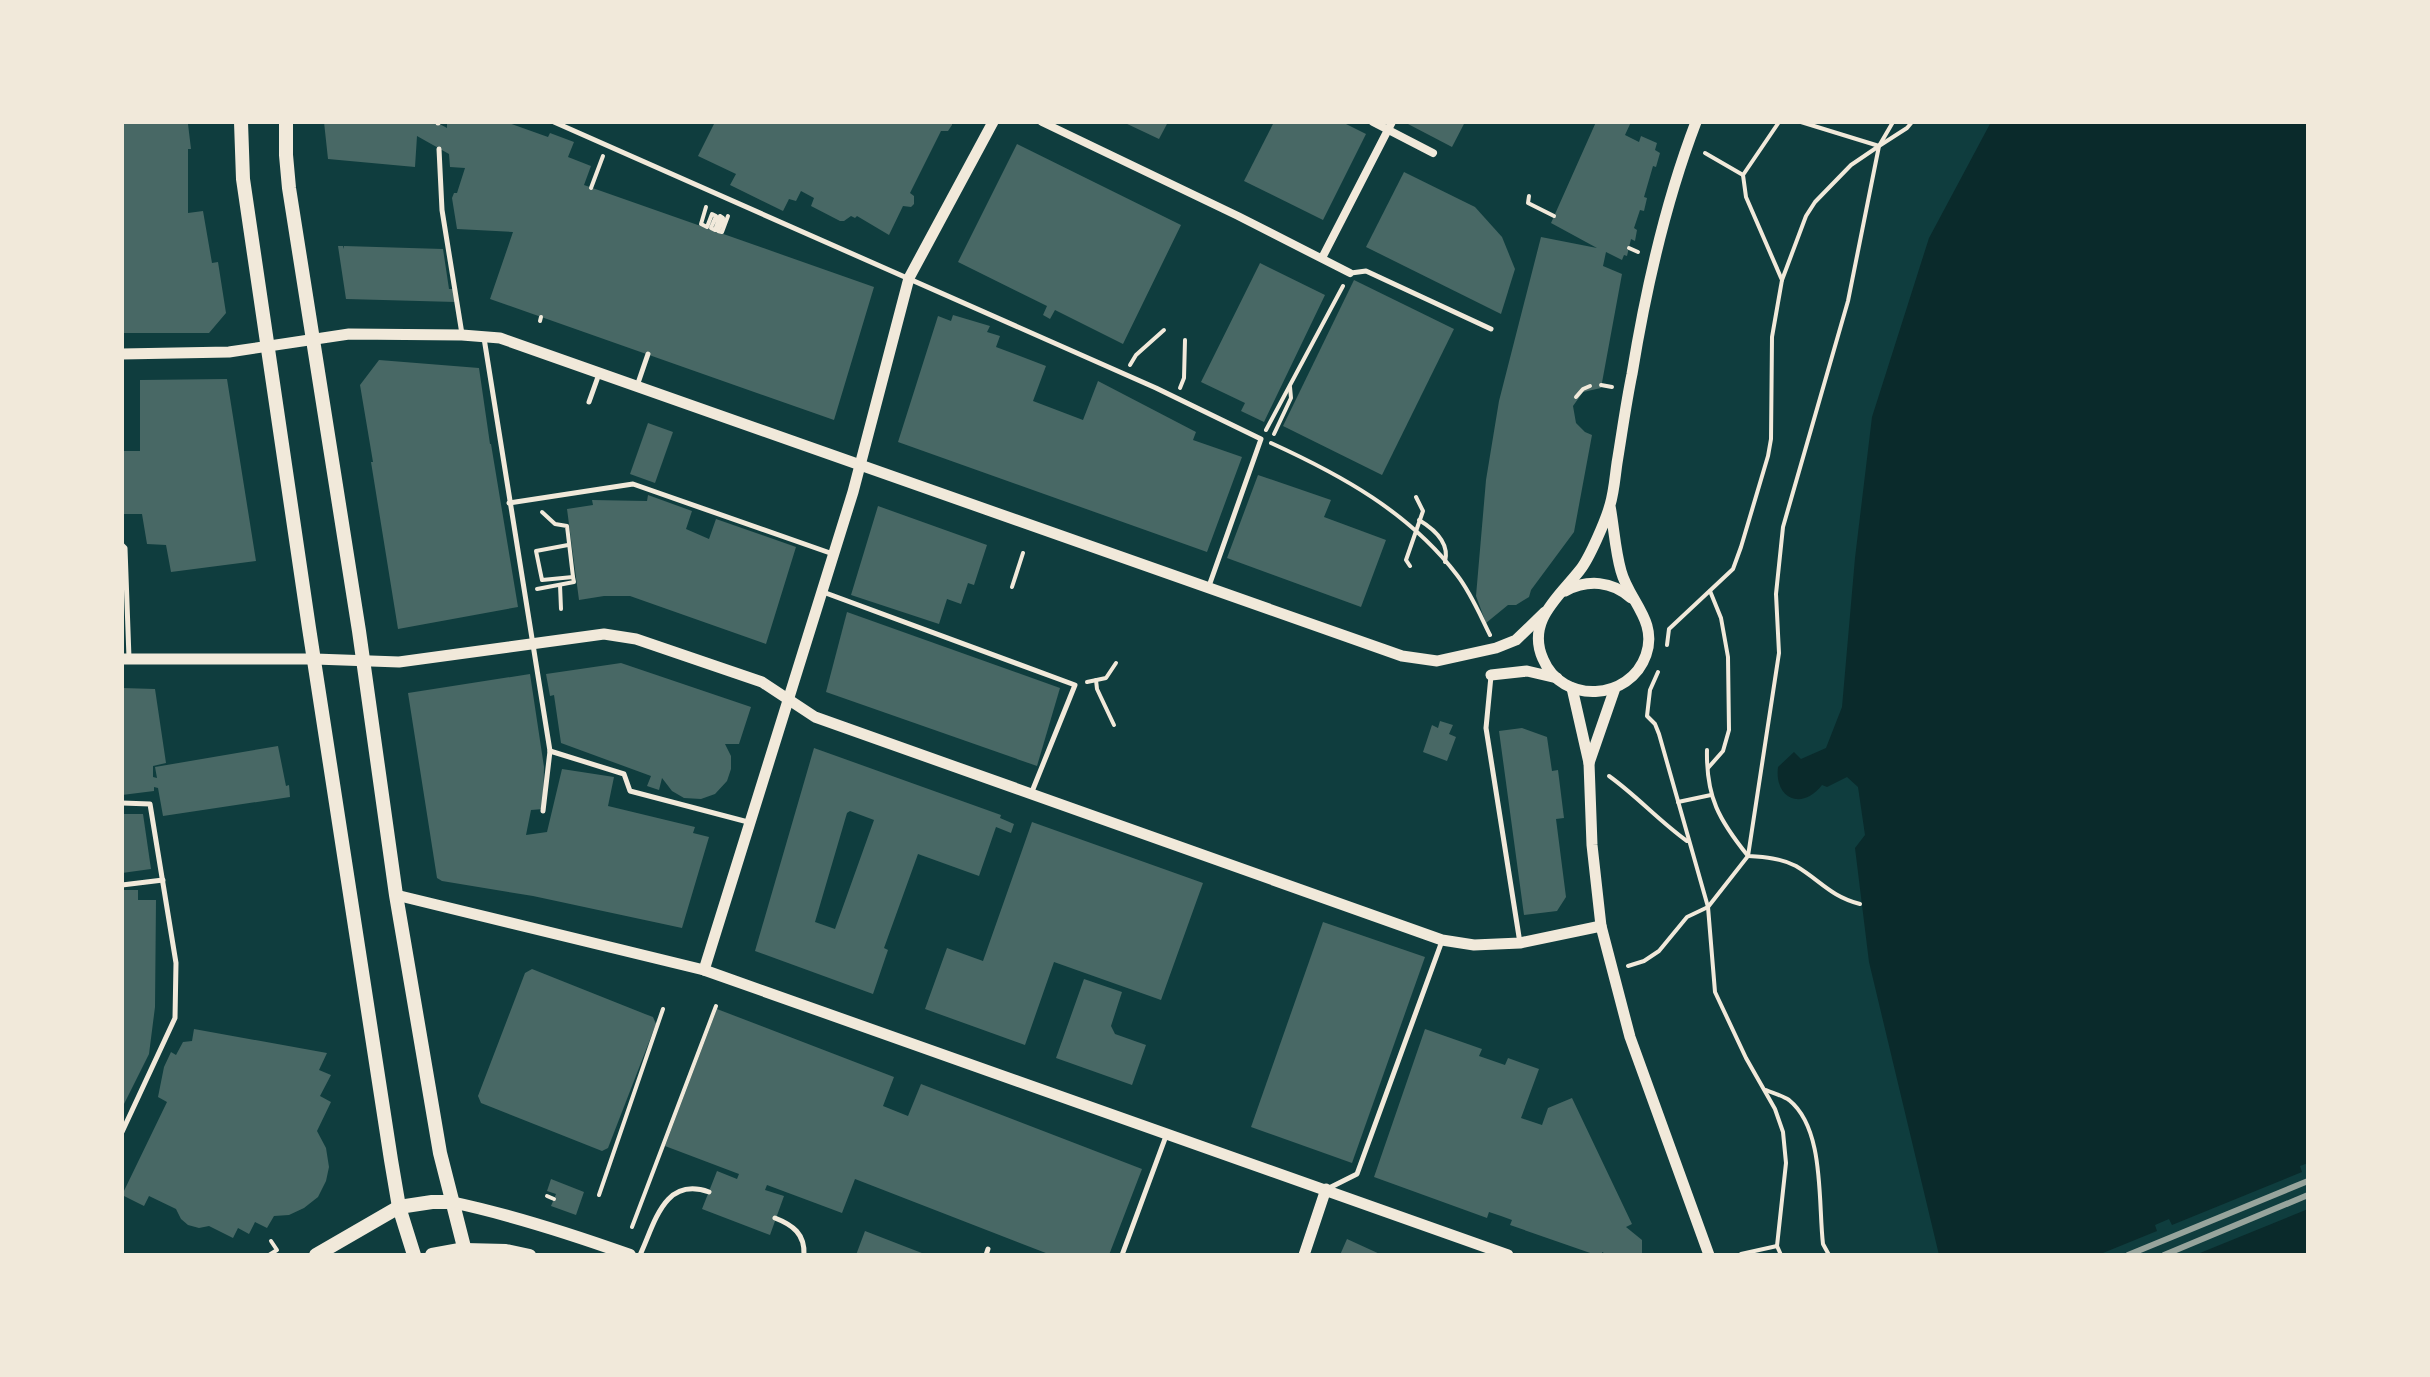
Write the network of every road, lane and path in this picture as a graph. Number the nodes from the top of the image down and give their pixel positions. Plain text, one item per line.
1 (241, 122) edge
2 (286, 122) edge
3 (554, 122) edge
4 (993, 122) edge
5 (1042, 122) edge
6 (1373, 122) edge
7 (1696, 122) edge
8 (1779, 122) edge
9 (1801, 122) edge
10 (1893, 122) edge
11 (1912, 122) edge
12 (1390, 126) edge
13 (607, 146) junction
14 (1879, 146) junction
15 (439, 149) dead end
16 (1433, 153) dead end
17 (1705, 153) dead end
18 (1743, 175) junction
19 (591, 188) dead end
20 (1529, 196) dead end
21 (706, 207) dead end
22 (728, 216) dead end
23 (1554, 216) dead end
24 (1629, 248) dead end
25 (1638, 252) dead end
26 (1322, 258) junction
27 (1350, 273) junction
28 (909, 278) junction
29 (1782, 280) junction
30 (1491, 329) dead end
31 (1164, 330) dead end
32 (462, 335) junction
33 (483, 337) junction
34 (311, 339) junction
35 (1185, 340) dead end
36 (267, 346) junction
37 (122, 354) edge
38 (648, 354) dead end
39 (599, 373) junction
40 (1125, 374) junction
41 (1290, 384) junction
42 (1601, 385) dead end
43 (637, 386) junction
44 (1590, 386) dead end
45 (1612, 387) dead end
46 (1175, 397) junction
47 (1576, 397) dead end
48 (589, 402) dead end
49 (1271, 421) dead end
50 (1261, 439) junction
51 (1270, 443) junction
52 (860, 463) junction
53 (1416, 497) dead end
54 (509, 503) junction
55 (1610, 506) junction
56 (534, 512) dead end
57 (1419, 520) junction
58 (1415, 529) junction
59 (532, 543) dead end
60 (122, 545) edge
61 (568, 545) junction
62 (536, 551) junction
63 (1023, 553) dead end
64 (833, 554) junction
65 (1445, 562) junction
66 (1410, 566) dead end
67 (573, 577) junction
68 (560, 585) junction
69 (1012, 587) dead end
70 (1208, 588) junction
71 (523, 591) junction
72 (1710, 591) junction
73 (823, 592) junction
74 (1557, 596) junction
75 (1634, 601) junction
76 (561, 609) dead end
77 (1545, 612) junction
78 (1491, 637) dead end
79 (531, 643) junction
80 (1666, 649) dead end
81 (126, 659) edge
82 (315, 659) junction
83 (362, 661) junction
84 (1116, 663) dead end
85 (1660, 665) dead end
86 (1491, 675) joint
87 (1557, 678) junction
88 (1096, 680) junction
89 (1075, 685) junction
90 (1572, 688) junction
91 (1615, 688) junction
92 (788, 700) junction
93 (1114, 725) dead end
94 (1707, 750) dead end
95 (550, 751) junction
96 (1589, 763) junction
97 (1707, 770) junction
98 (1609, 776) dead end
99 (1031, 794) junction
100 (1711, 795) junction
101 (1678, 802) junction
102 (122, 803) edge
103 (543, 811) dead end
104 (748, 822) junction
105 (1689, 842) junction
106 (1748, 856) junction
107 (163, 880) junction
108 (122, 885) edge
109 (396, 895) junction
110 (1860, 904) dead end
111 (1708, 907) junction
112 (1601, 926) junction
113 (1442, 940) junction
114 (1520, 943) junction
115 (1628, 966) dead end
116 (704, 970) junction
117 (716, 1006) dead end
118 (663, 1009) dead end
119 (1764, 1090) junction
120 (122, 1132) edge
121 (1166, 1135) junction
122 (1326, 1189) junction
123 (709, 1192) dead end
124 (599, 1195) dead end
125 (547, 1196) dead end
126 (554, 1199) dead end
127 (451, 1202) junction
128 (399, 1207) junction
129 (775, 1218) dead end
130 (632, 1227) dead end
131 (271, 1241) dead end
132 (1777, 1246) junction
133 (466, 1252) edge
134 (1741, 1254) edge
135 (269, 1255) edge
136 (316, 1255) edge
137 (414, 1255) edge
138 (432, 1255) edge
139 (530, 1255) edge
140 (630, 1255) edge
141 (640, 1255) edge
142 (804, 1255) edge
143 (1122, 1255) edge
144 (1304, 1255) edge
145 (1508, 1255) edge
146 (1709, 1255) edge
147 (1781, 1255) edge
148 (1829, 1255) edge

1 - 36 main road
2 - 34 main road
3 - 13 lane
4 - 28 street
5 - 26 street
6 - 12 street
7 - 55 street
8 - 18 path
9 - 14 path
10 - 14 path
11 - 14 path
12 - 16 street
12 - 26 street
13 - 19 path
13 - 28 lane
14 - 29 path
14 - 106 path
15 - 32 lane
17 - 18 path
18 - 29 path
20 - 23 path
21 - 22 path
24 - 25 path
26 - 27 street
27 - 30 lane
27 - 41 path
28 - 40 lane
28 - 52 street
29 - 72 path
31 - 40 path
32 - 33 street
32 - 34 street
33 - 39 street
33 - 54 lane
34 - 36 street
34 - 83 main road
35 - 46 path
36 - 37 street
36 - 82 main road
38 - 43 lane
39 - 43 street
39 - 48 lane
40 - 46 lane
41 - 49 path
41 - 51 path
42 - 45 path
43 - 52 street
44 - 47 path
46 - 50 lane
50 - 51 path
50 - 70 lane
51 - 58 path
52 - 64 street
52 - 70 street
53 - 57 path
54 - 64 lane
54 - 71 lane
55 - 74 street
55 - 75 street
56 - 61 path
57 - 58 path
57 - 65 path
58 - 65 path
58 - 66 path
59 - 62 path
60 - 81 lane
61 - 62 path
61 - 67 path
62 - 67 path
63 - 69 path
64 - 73 street
65 - 78 path
67 - 68 path
68 - 71 path
68 - 76 path
70 - 77 street
71 - 79 lane
72 - 80 path
72 - 97 path
73 - 89 lane
73 - 92 street
74 - 75 street
74 - 77 street
75 - 91 street
77 - 87 street
79 - 83 street
79 - 92 street
79 - 95 lane
81 - 82 street
82 - 83 street
82 - 128 main road
83 - 109 main road
84 - 88 path
85 - 101 path
86 - 87 street
86 - 114 lane
87 - 90 street
88 - 89 path
88 - 93 path
89 - 99 lane
90 - 91 street
90 - 96 street
91 - 96 street
92 - 99 street
92 - 104 street
94 - 97 path
95 - 103 lane
95 - 104 lane
96 - 112 street
97 - 100 path
98 - 105 path
99 - 113 street
100 - 101 path
100 - 106 path
101 - 105 path
102 - 107 lane
104 - 116 street
105 - 111 path
106 - 110 path
106 - 111 path
107 - 108 lane
107 - 120 lane
109 - 116 street
109 - 127 main road
111 - 115 path
111 - 119 path
112 - 114 street
112 - 146 street
113 - 114 street
113 - 122 lane
116 - 121 street
117 - 130 path
118 - 124 path
119 - 132 path
119 - 148 path
121 - 122 street
121 - 143 lane
122 - 144 street
122 - 145 street
123 - 141 lane
125 - 126 path
127 - 128 main road
127 - 133 main road
127 - 140 main road
128 - 136 main road
128 - 137 main road
129 - 142 lane
131 - 135 path
132 - 134 path
132 - 147 path
133 - 138 main road
133 - 139 main road

